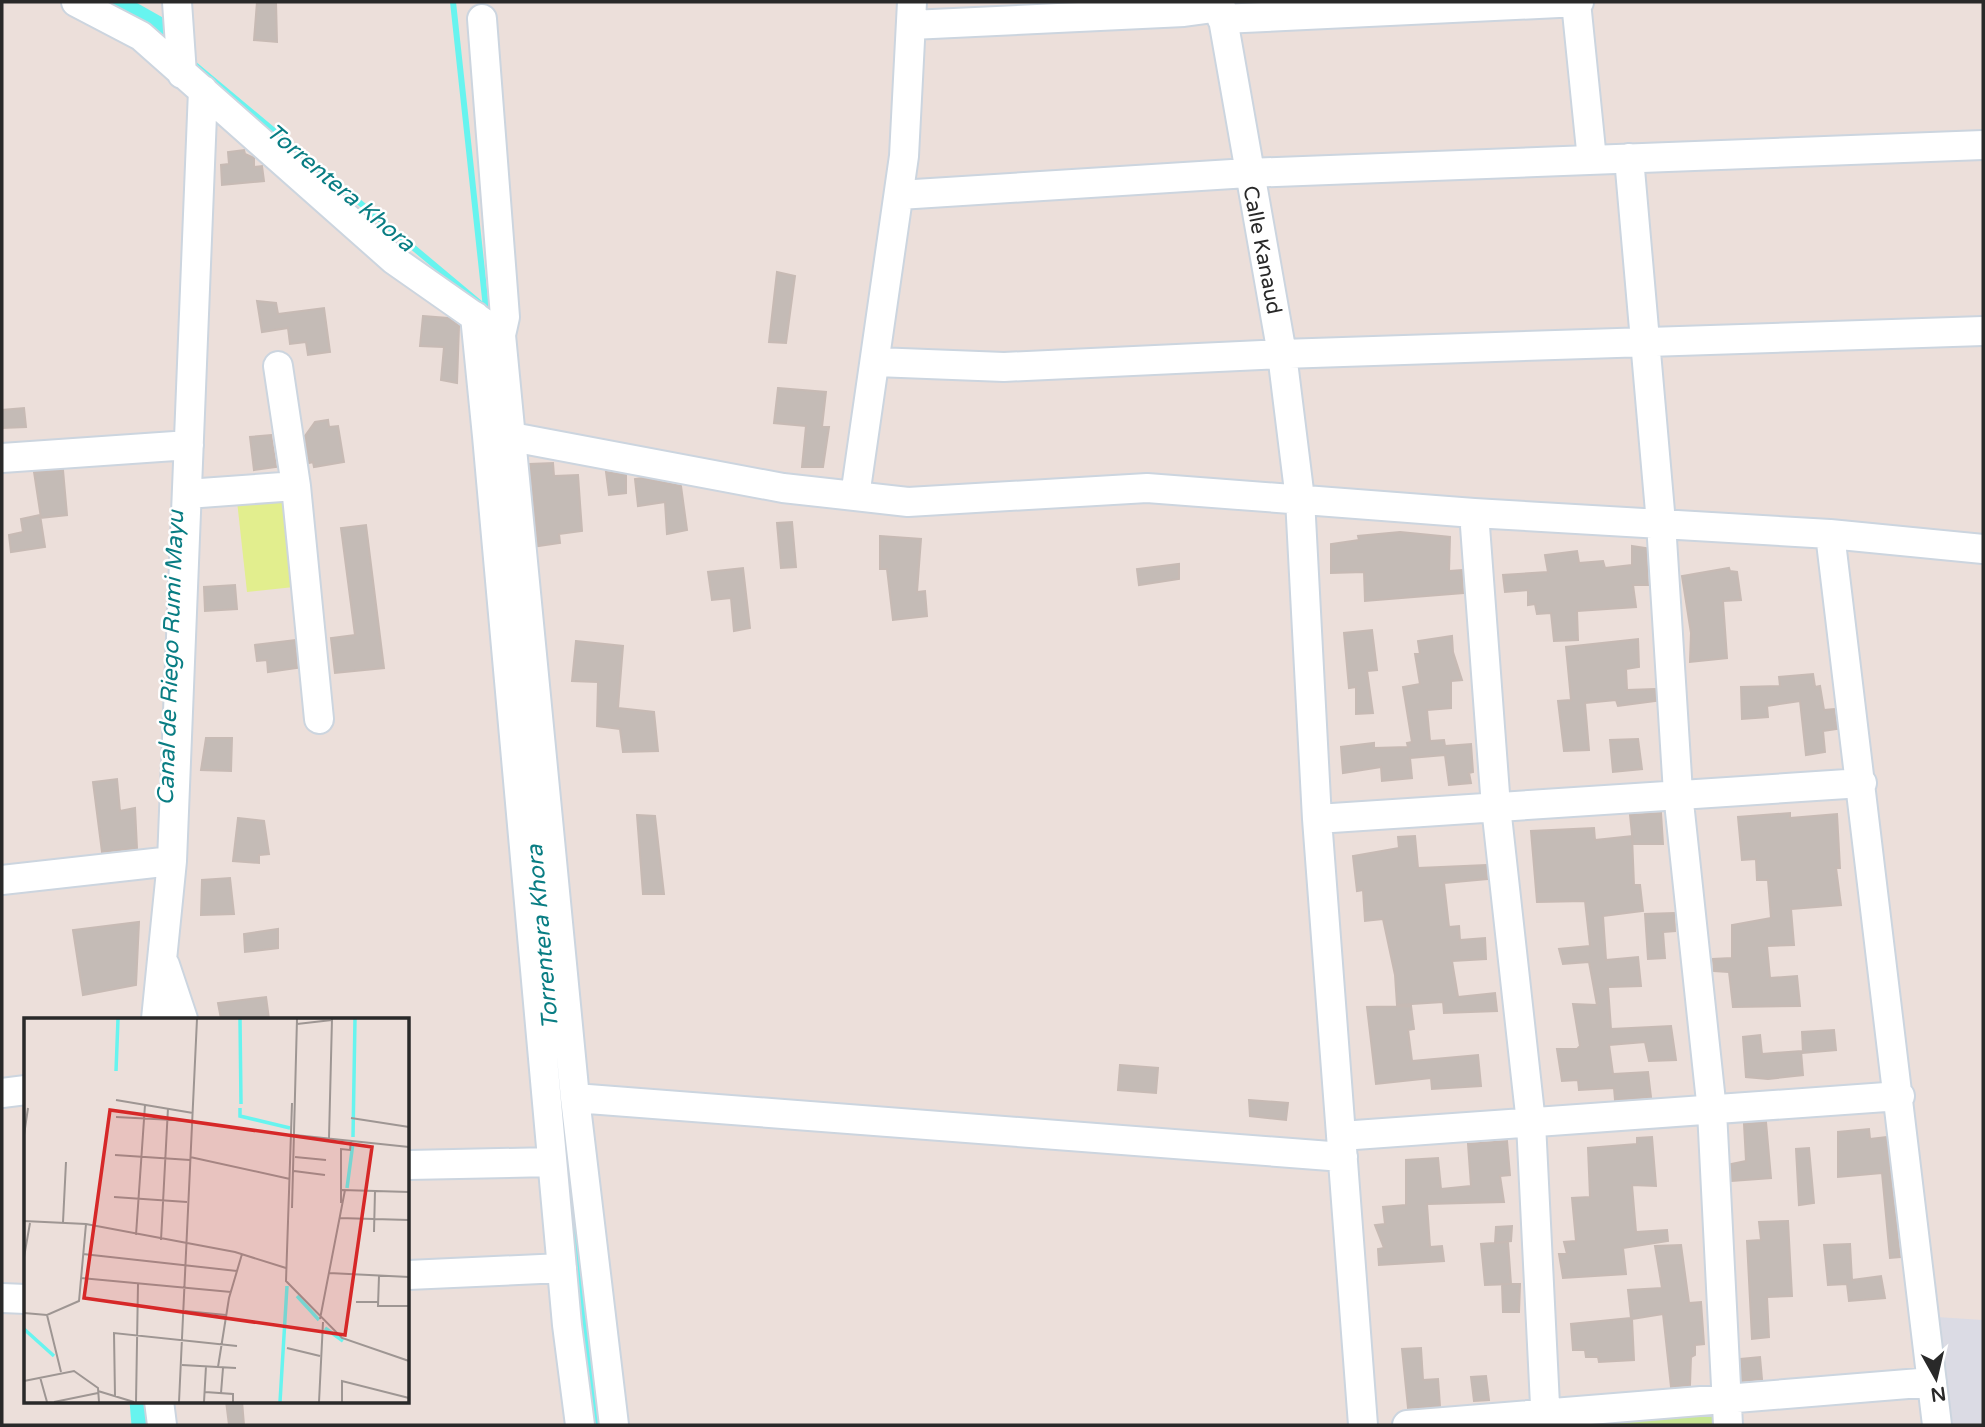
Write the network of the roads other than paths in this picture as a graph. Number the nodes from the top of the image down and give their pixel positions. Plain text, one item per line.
1 (76, 2) edge
2 (177, 2) edge
3 (1577, 2) edge
4 (1221, 9) edge
5 (911, 14) edge
6 (482, 19) dead end
7 (193, 82) junction
8 (1983, 145) edge
9 (1629, 158) junction
10 (1592, 160) junction
11 (1248, 173) junction
12 (899, 195) junction
13 (475, 316) junction
14 (1983, 331) edge
15 (501, 335) junction
16 (1645, 342) junction
17 (1282, 354) junction
18 (876, 362) junction
19 (278, 366) dead end
20 (499, 437) junction
21 (189, 445) junction
22 (2, 458) edge
23 (296, 485) junction
24 (187, 494) junction
25 (855, 496) junction
26 (1300, 499) junction
27 (1474, 513) junction
28 (1661, 523) junction
29 (1830, 534) junction
30 (1983, 549) edge
31 (319, 719) dead end
32 (1862, 783) junction
33 (1678, 793) junction
34 (1496, 807) junction
35 (1317, 819) junction
36 (172, 861) junction
37 (2, 880) edge
38 (162, 955) junction
39 (156, 1018) edge
40 (183, 1018) edge
41 (24, 1090) edge
42 (2, 1093) edge
43 (1900, 1096) junction
44 (575, 1098) junction
45 (1712, 1111) junction
46 (1531, 1122) junction
47 (1342, 1146) junction
48 (552, 1163) junction
49 (410, 1165) edge
50 (562, 1268) junction
51 (410, 1275) edge
52 (2, 1298) edge
53 (24, 1298) edge
54 (1932, 1382) junction
55 (159, 1402) edge
56 (1727, 1413) edge
57 (1546, 1420) edge
58 (162, 1425) edge
59 (580, 1425) edge
60 (614, 1425) edge
61 (1363, 1425) edge
62 (1407, 1425) edge
63 (1937, 1425) edge

1 - 7 street
2 - 7 street
3 - 4 street
3 - 10 street
4 - 5 street
4 - 11 street, Calle Kanaud
5 - 12 street
6 - 15 street
7 - 13 street
7 - 21 street
8 - 9 street
9 - 10 street
9 - 16 street
10 - 11 street
11 - 12 street
11 - 17 street, Calle Kanaud
12 - 18 street
13 - 15 street
13 - 20 street
14 - 16 street
15 - 20 street
16 - 17 street
16 - 28 street
17 - 18 street
17 - 26 street, Calle Kanaud
18 - 25 street
19 - 23 street
20 - 25 street
20 - 44 street
20 - 48 street
21 - 22 street
21 - 24 street
23 - 24 street
23 - 31 street
24 - 36 street
25 - 26 street
26 - 27 street
26 - 35 street, Calle Kanaud
27 - 28 street
27 - 34 street
28 - 29 street
28 - 33 street
29 - 30 street
29 - 32 street
32 - 33 street
32 - 43 street
33 - 34 street
33 - 45 street
34 - 35 street
34 - 46 street
35 - 47 street, Calle Kanaud
36 - 37 street
36 - 38 street
38 - 39 street
38 - 40 street
41 - 42 street
43 - 45 street
43 - 54 street
44 - 47 street
44 - 60 street
45 - 46 street
45 - 56 street
46 - 47 street
46 - 57 street
47 - 61 street, Calle Kanaud
48 - 49 street
48 - 50 street
50 - 51 street
50 - 59 street
52 - 53 street
54 - 56 street
54 - 63 street
55 - 58 street
56 - 57 street
57 - 62 street

